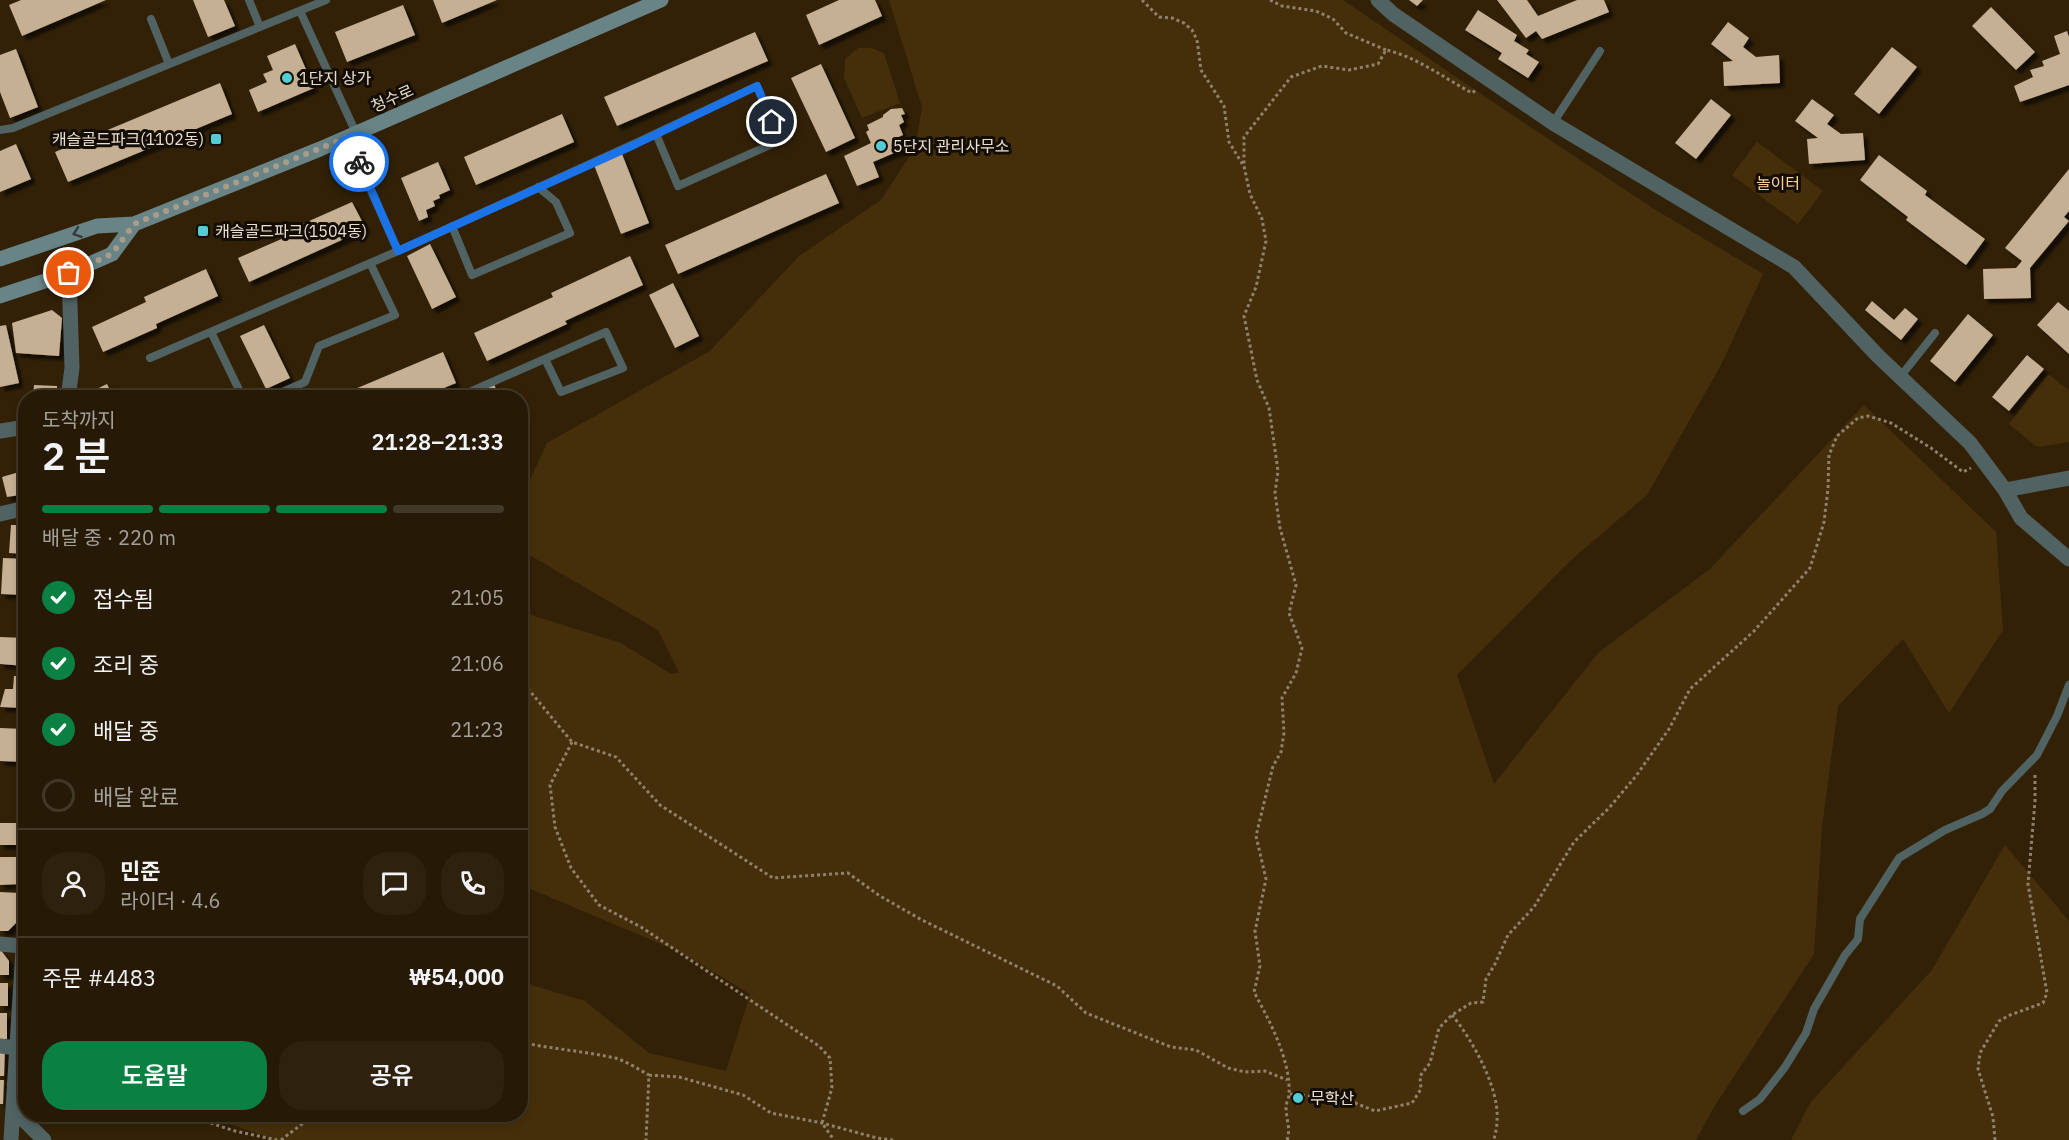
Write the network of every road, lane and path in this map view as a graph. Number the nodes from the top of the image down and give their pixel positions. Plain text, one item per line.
1 (249, 0) edge
2 (326, 0) edge
3 (661, 0) edge
4 (1142, 0) edge
5 (1270, 0) edge
6 (1378, 0) edge
7 (300, 10) junction
8 (151, 19) dead end
9 (260, 27) junction
10 (1386, 50) junction
11 (1600, 51) dead end
12 (169, 64) junction
13 (1490, 80) junction
14 (1553, 123) junction
15 (0, 130) edge
16 (656, 134) junction
17 (352, 135) junction
18 (1244, 166) junction
19 (538, 187) junction
20 (134, 224) junction
21 (452, 226) junction
22 (398, 251) junction
23 (0, 259) edge
24 (370, 263) junction
25 (69, 273) junction
26 (0, 296) edge
27 (211, 332) junction
28 (1935, 333) dead end
29 (150, 358) dead end
30 (545, 359) junction
31 (1900, 377) junction
32 (69, 390) edge
33 (239, 390) edge
34 (286, 390) edge
35 (474, 390) edge
36 (18, 428) edge
37 (0, 431) edge
38 (1983, 461) junction
39 (2069, 478) edge
40 (2005, 490) junction
41 (18, 510) edge
42 (0, 514) edge
43 (2069, 559) edge
44 (2069, 685) edge
45 (528, 689) edge
46 (572, 742) junction
47 (2037, 755) junction
48 (0, 944) edge
49 (18, 946) edge
50 (1452, 1015) junction
51 (18, 1035) edge
52 (528, 1044) edge
53 (0, 1046) edge
54 (17, 1047) junction
55 (649, 1075) junction
56 (1287, 1080) junction
57 (1289, 1094) junction
58 (13, 1109) junction
59 (1743, 1111) dead end
60 (18, 1114) edge
61 (26, 1122) edge
62 (207, 1122) edge
63 (303, 1122) edge
64 (822, 1123) junction
65 (11, 1140) edge
66 (44, 1140) edge
67 (277, 1140) edge
68 (281, 1140) edge
69 (646, 1140) edge
70 (834, 1140) edge
71 (893, 1140) edge
72 (1287, 1140) edge
73 (1494, 1140) edge
74 (1995, 1140) edge

1 - 9 lane
2 - 7 lane
3 - 17 main road, 청수로
4 - 18 path
5 - 10 path
6 - 13 street
7 - 9 lane
7 - 17 lane
8 - 12 lane
9 - 12 lane
10 - 13 path
10 - 18 path
11 - 14 lane
12 - 15 lane
13 - 14 street
14 - 31 street
16 - 16 lane
16 - 19 lane
17 - 20 main road, 청수로
17 - 22 lane
18 - 56 path
19 - 21 lane
19 - 21 lane
20 -> 23 main road, 청수로
20 - 25 main road
21 - 22 lane
22 - 24 lane
24 - 27 lane
24 - 34 lane
25 - 26 main road
25 - 32 street
27 - 29 lane
27 - 33 lane
28 - 31 lane
30 - 30 lane
30 - 35 lane
31 - 38 street
36 - 37 street
38 - 40 street
38 - 50 path
39 - 40 street
40 - 43 street
41 - 42 street
44 - 47 lane
45 - 46 path
46 - 56 path
46 - 64 path
47 - 59 lane
47 - 74 path
48 - 49 street
50 - 57 path
50 - 73 path
51 - 54 street
52 - 55 path
53 - 54 street
54 - 58 street
55 - 64 path
55 - 69 path
56 - 57 path
57 - 72 path
58 - 60 street
58 - 65 street
61 - 66 street
62 - 67 path
63 - 68 path
64 - 70 path
64 - 71 path

